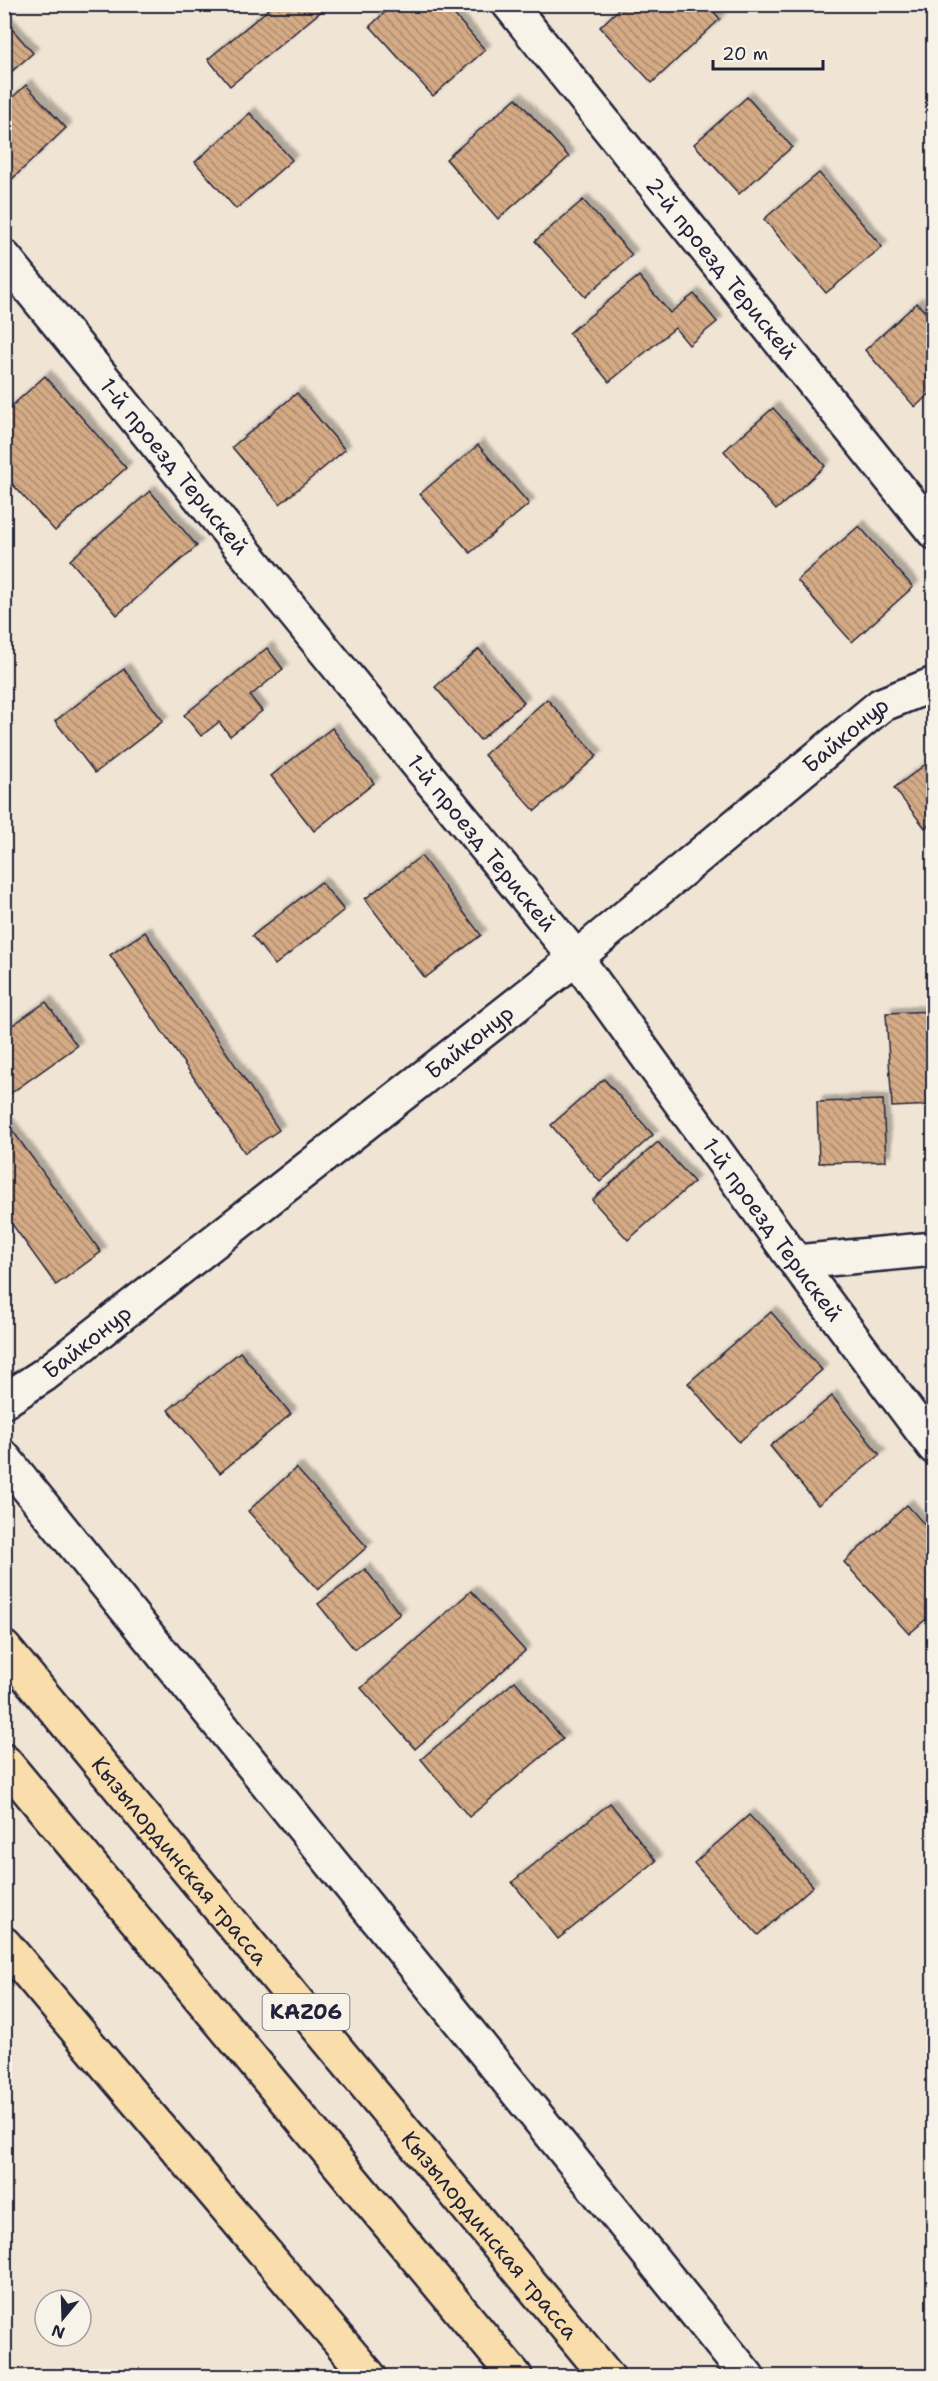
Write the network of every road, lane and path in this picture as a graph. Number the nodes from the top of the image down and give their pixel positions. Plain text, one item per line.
1 (509, 4) edge
2 (4, 257) edge
3 (933, 532) edge
4 (933, 684) edge
5 (576, 958) junction
6 (933, 1249) edge
7 (796, 1262) junction
8 (4, 1401) edge
9 (933, 1447) edge
10 (4, 1458) edge
11 (4, 1648) edge
12 (4, 1761) edge
13 (4, 1944) edge
14 (369, 2376) edge
15 (515, 2376) edge
16 (607, 2376) edge
17 (747, 2376) edge

1 - 3 street, 2-й проезд Терискей
2 - 5 street, 1-й проезд Терискей
4 - 5 street, Байконур
5 - 7 street, 1-й проезд Терискей
5 - 8 street, Байконур
6 - 7 street
7 - 9 street, 1-й проезд Терискей
10 - 17 street
11 - 16 highway, Кызылординская трасса / KАZ06
12 - 15 highway, KАZ06
13 - 14 highway

